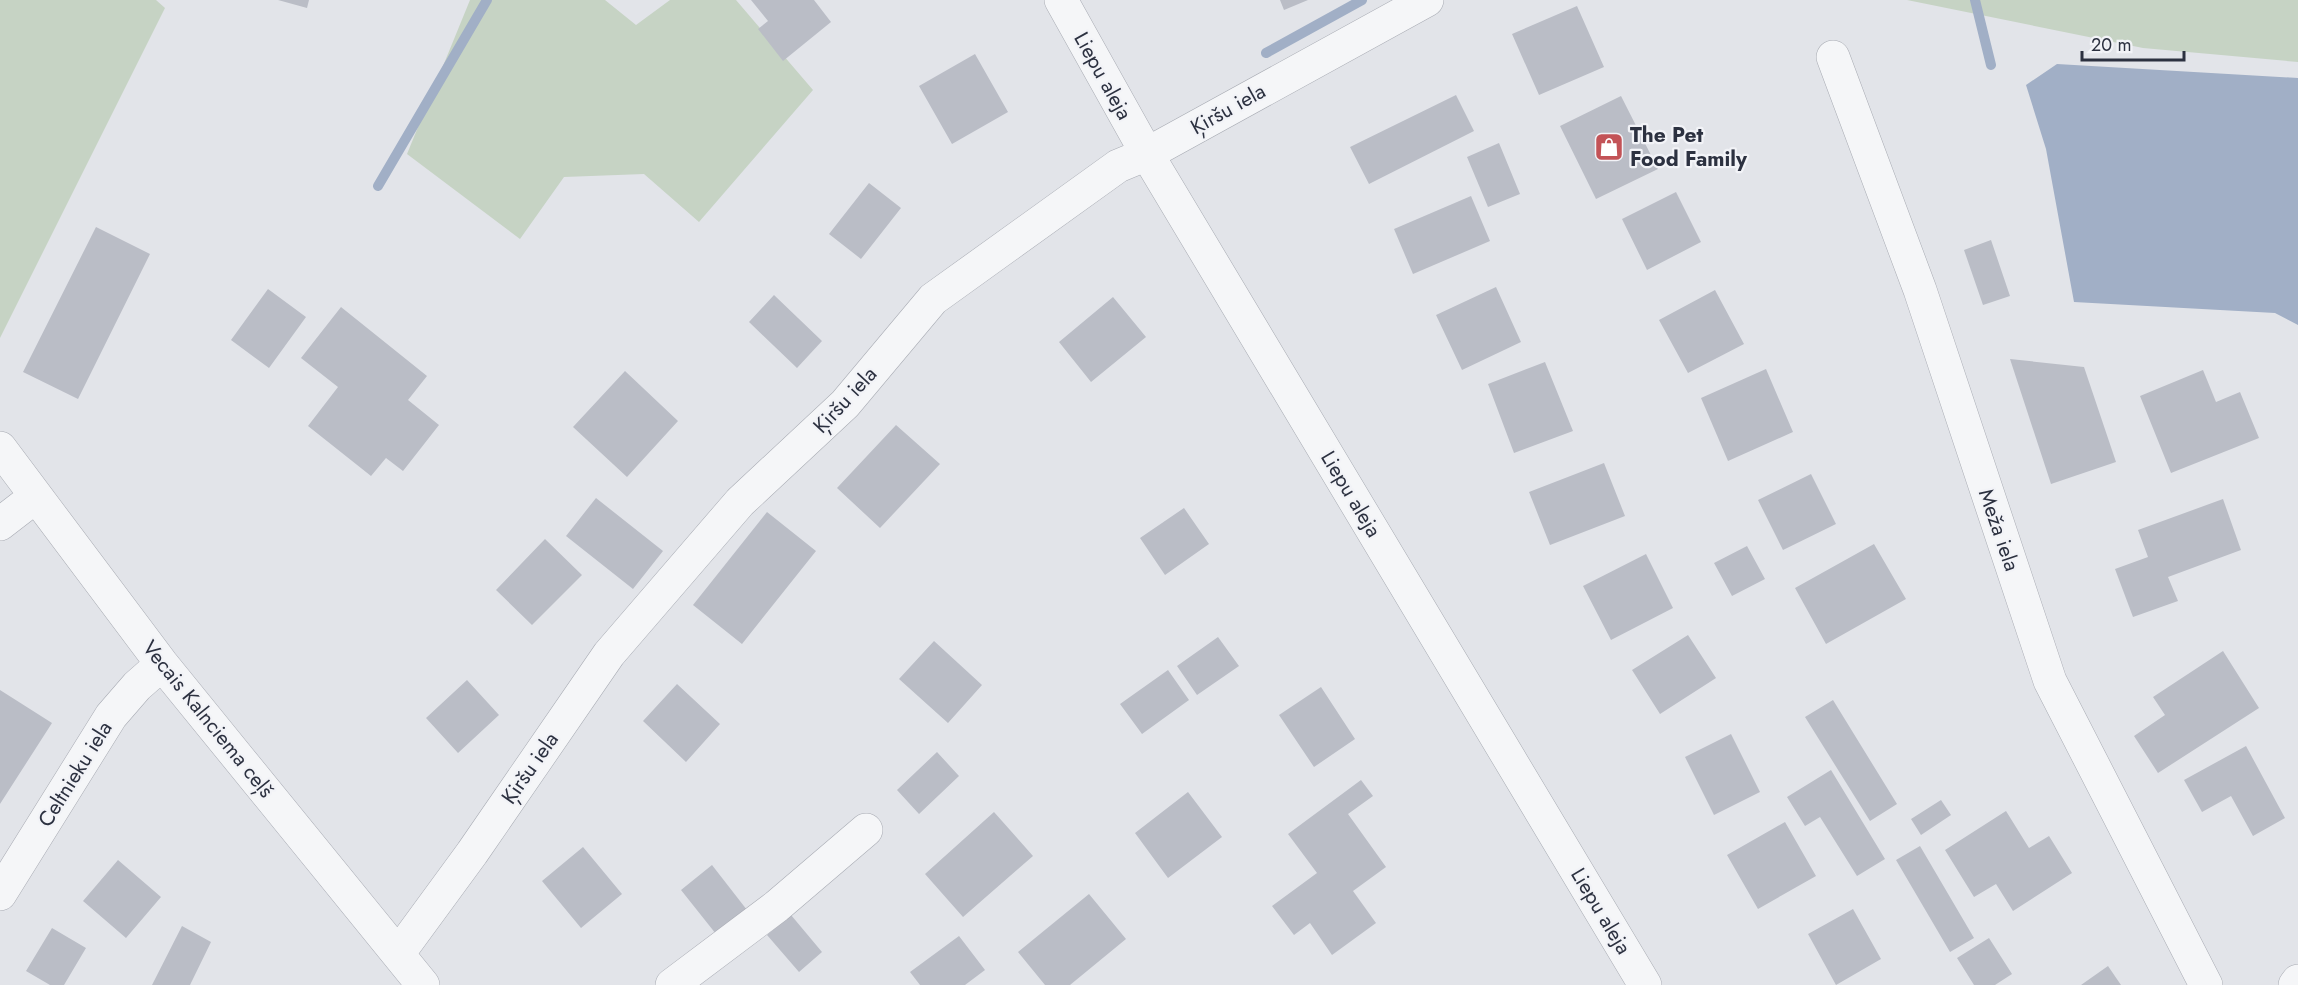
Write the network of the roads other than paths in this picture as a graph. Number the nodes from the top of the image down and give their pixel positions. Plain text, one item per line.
1 (1061, 0) edge
2 (1427, 0) edge
3 (1833, 57) dead end
4 (1147, 154) junction
5 (0, 448) edge
6 (35, 497) junction
7 (0, 524) edge
8 (162, 664) junction
9 (866, 830) dead end
10 (0, 894) edge
11 (410, 974) edge
12 (2298, 981) edge
13 (672, 985) edge
14 (1645, 985) edge
15 (2206, 985) edge
16 (2295, 985) edge

1 - 4 street, Liepu aleja
2 - 4 street, Ķiršu iela
3 - 15 street, Meža iela
4 - 11 street, Ķiršu iela
4 - 14 street, Liepu aleja
5 - 6 street, Vecais Kalnciema ceļš
6 - 7 street
6 - 8 street, Vecais Kalnciema ceļš
8 - 10 street, Celtnieku iela
8 - 11 street, Vecais Kalnciema ceļš
9 - 13 street
12 - 16 street

